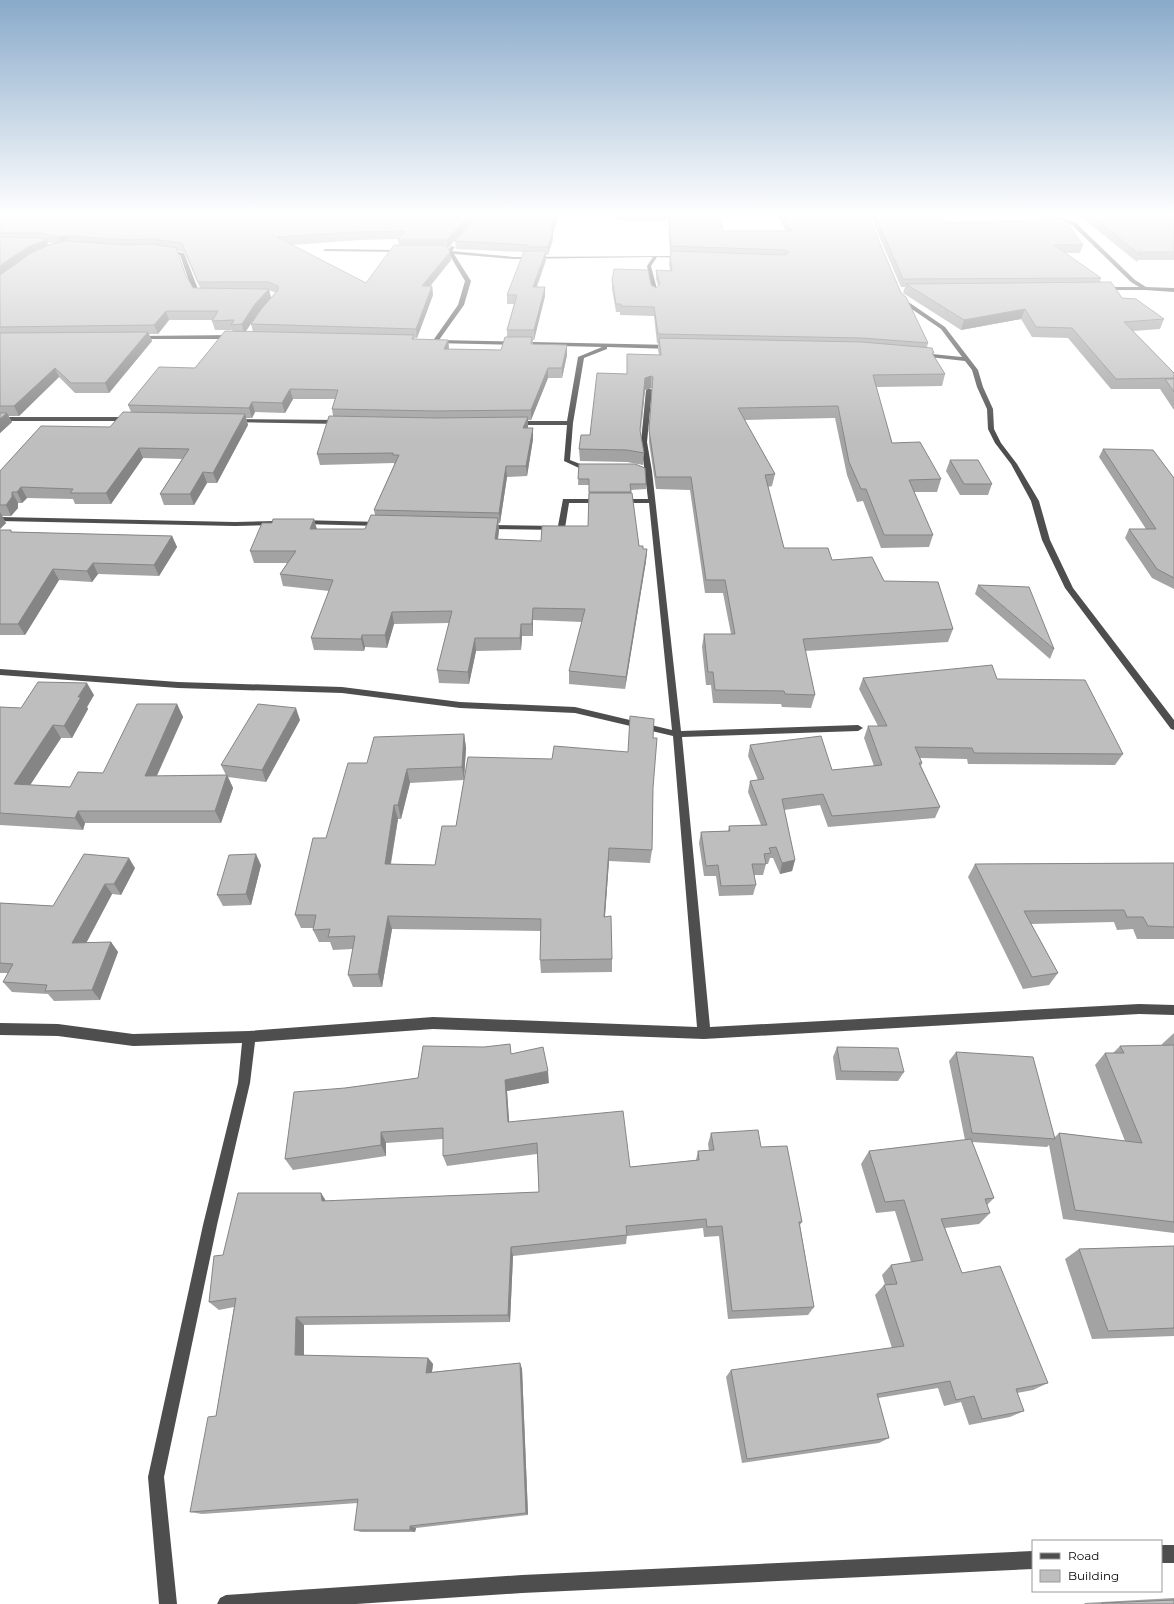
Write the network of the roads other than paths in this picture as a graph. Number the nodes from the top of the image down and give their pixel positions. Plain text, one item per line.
1 (195, 290) edge
2 (465, 290) edge
3 (654, 290) edge
4 (898, 290) edge
5 (1092, 290) edge
6 (1096, 290) edge
7 (655, 293) edge
8 (211, 295) edge
9 (239, 337) edge
10 (129, 338) edge
11 (427, 342) edge
12 (435, 342) junction
13 (567, 345) junction
14 (610, 346) junction
15 (676, 347) edge
16 (914, 355) edge
17 (581, 357) junction
18 (967, 359) junction
19 (649, 390) edge
20 (138, 418) edge
21 (0, 419) edge
22 (224, 420) edge
23 (349, 422) edge
24 (510, 423) edge
25 (570, 423) junction
26 (600, 466) edge
27 (652, 501) junction
28 (0, 519) edge
29 (391, 524) edge
30 (482, 527) edge
31 (0, 672) edge
32 (1174, 726) edge
33 (858, 728) dead end
34 (676, 734) junction
35 (1174, 1010) edge
36 (0, 1029) edge
37 (704, 1033) junction
38 (249, 1037) junction
39 (1162, 1554) edge
40 (1174, 1554) edge
41 (1032, 1560) edge
42 (168, 1604) edge
43 (226, 1604) edge

1 - 8 street
2 - 12 street
3 - 7 street
4 - 18 street
5 - 6 street
9 - 10 street
11 - 12 street
12 - 13 street
13 - 14 street
13 - 17 street
14 - 15 street
14 - 17 street
16 - 18 street
17 - 25 street
18 - 32 street
19 - 27 street
20 - 21 street
22 - 23 street
24 - 25 street
25 - 26 street
27 - 30 street
27 - 34 street
28 - 29 street
31 - 34 street
33 - 34 street
34 - 37 street
35 - 37 street
36 - 38 street
37 - 38 street
38 - 42 street
39 - 40 street
41 - 43 street

